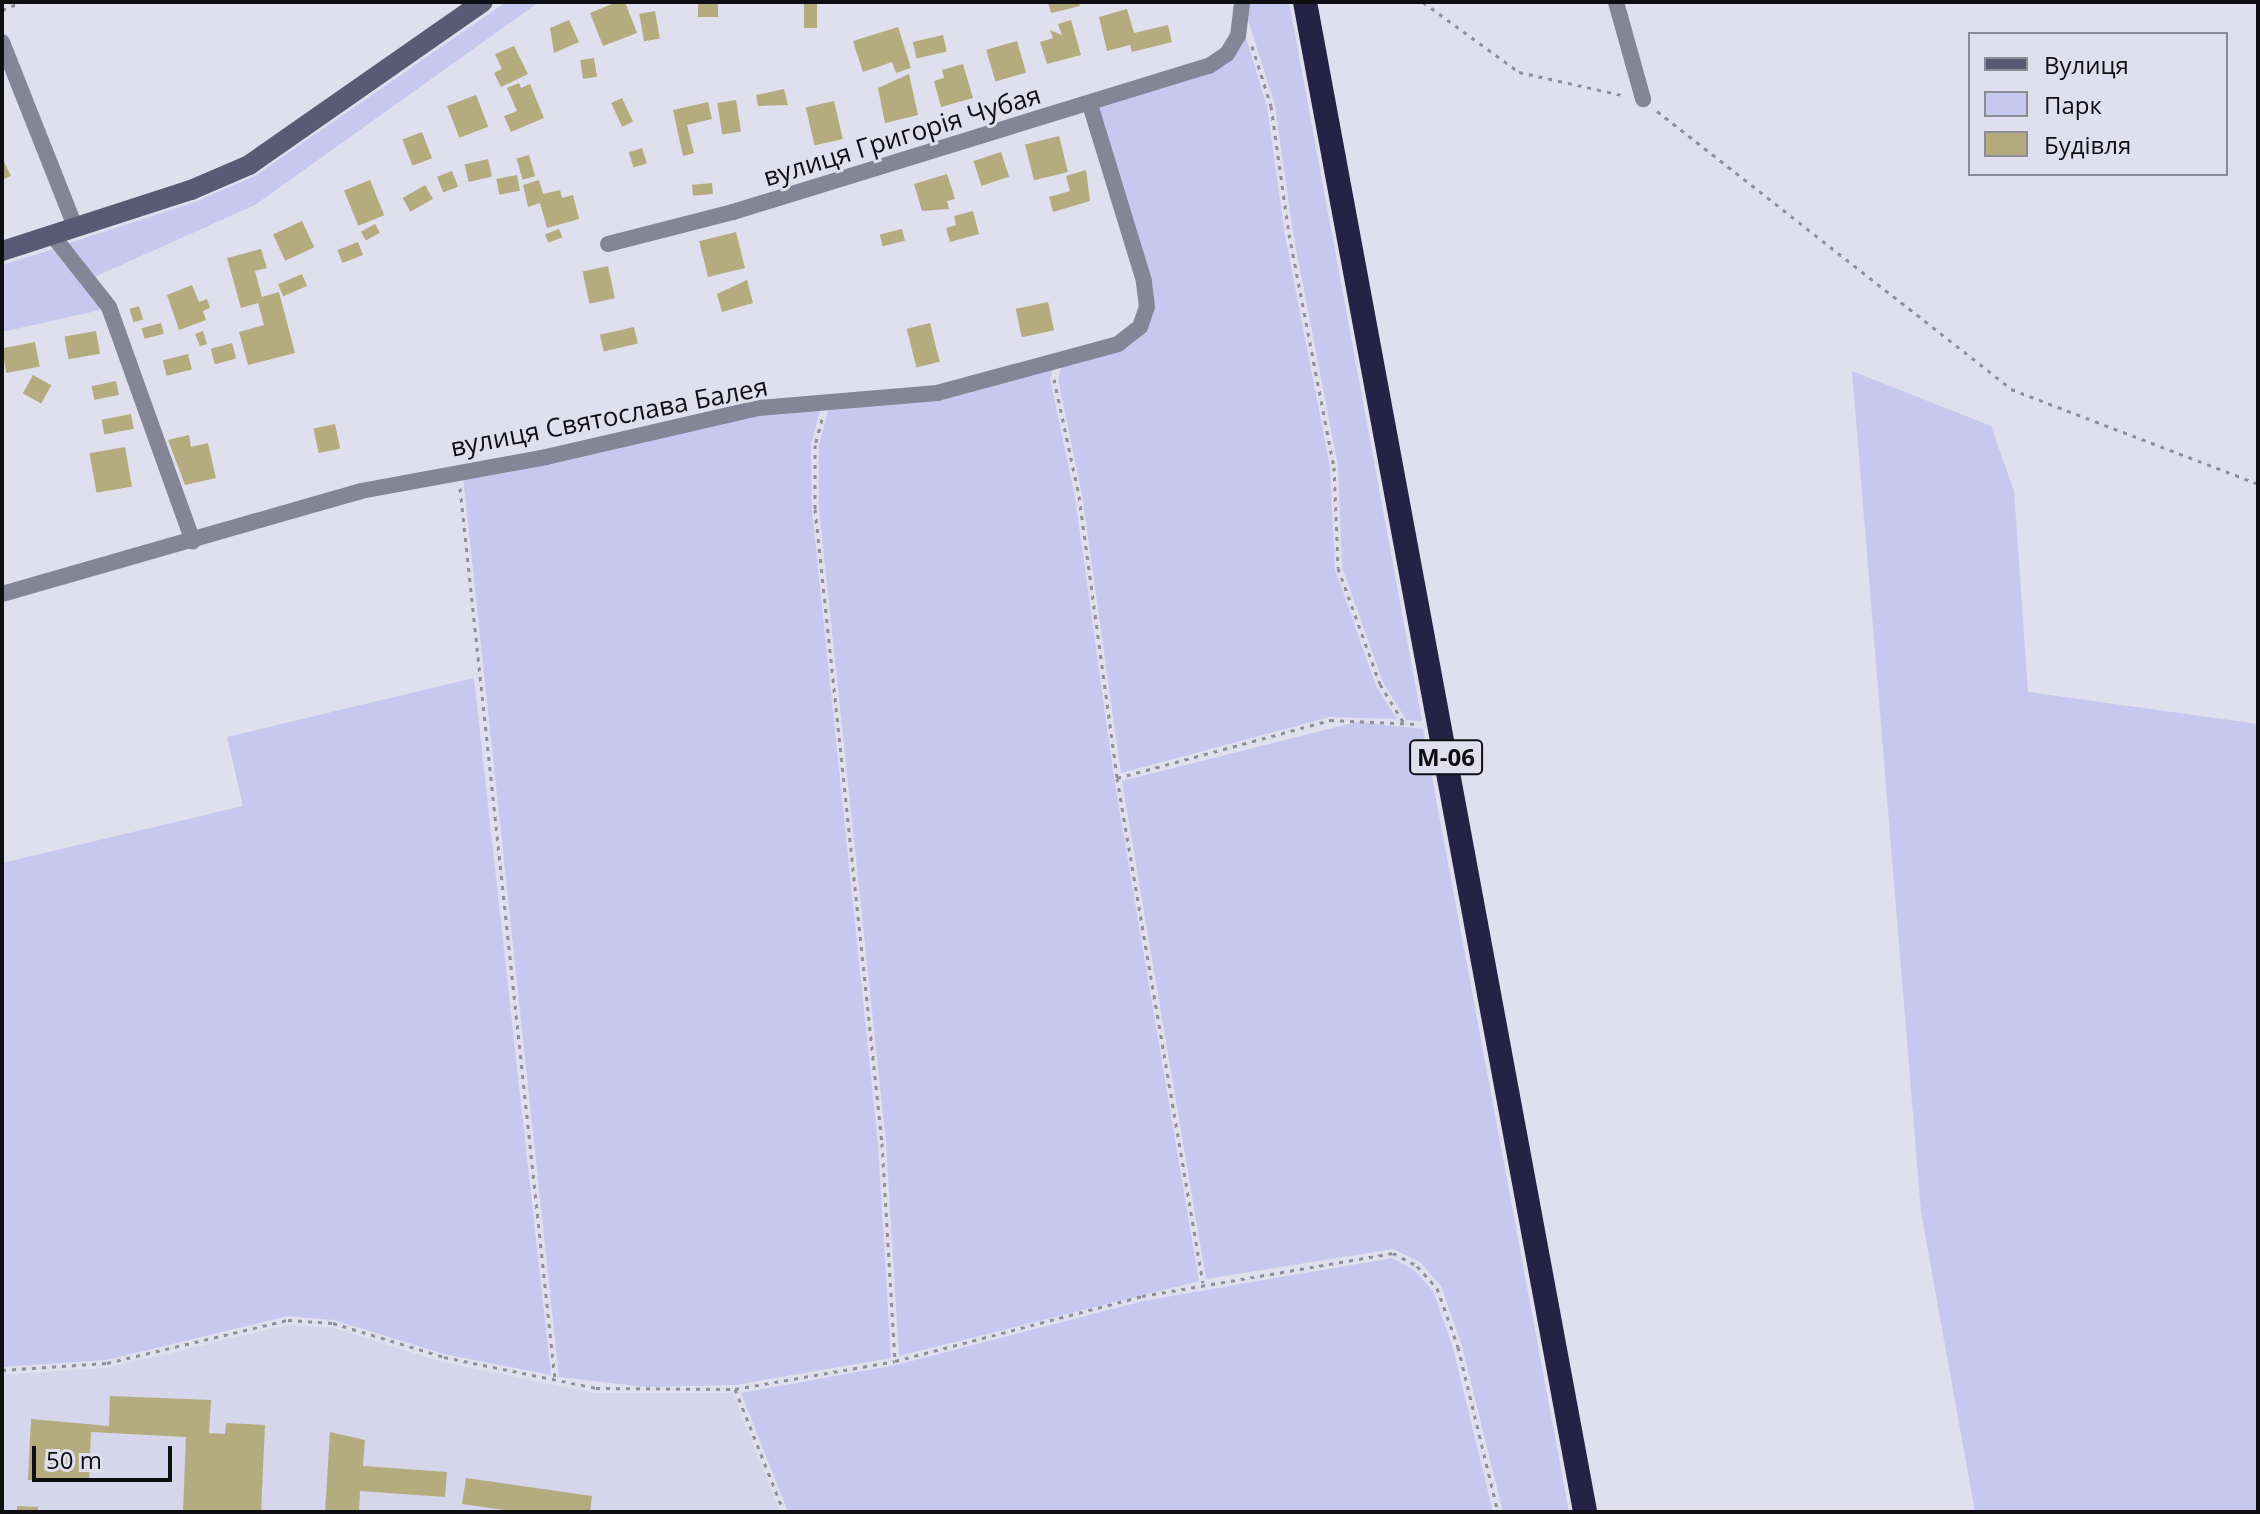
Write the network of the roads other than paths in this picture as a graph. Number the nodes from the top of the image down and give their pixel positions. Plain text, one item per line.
1 (483, 2) edge
2 (1305, 2) edge
3 (1616, 2) edge
4 (1243, 9) edge
5 (2, 42) edge
6 (1643, 99) road end
7 (1090, 104) junction
8 (75, 226) junction
9 (53, 236) junction
10 (608, 244) dead end
11 (2, 251) edge
12 (193, 541) junction
13 (2, 594) edge
14 (1585, 1512) edge

1 - 8 main road
2 - 14 highway, М-06
3 - 6 street
4 - 7 street, вулиця Григорія Чубая
5 - 8 street
7 - 10 street, вулиця Григорія Чубая
7 - 12 street, вулиця Святослава Балея
8 - 9 main road
9 - 11 main road
9 - 12 street
12 - 13 street, вулиця Святослава Балея

